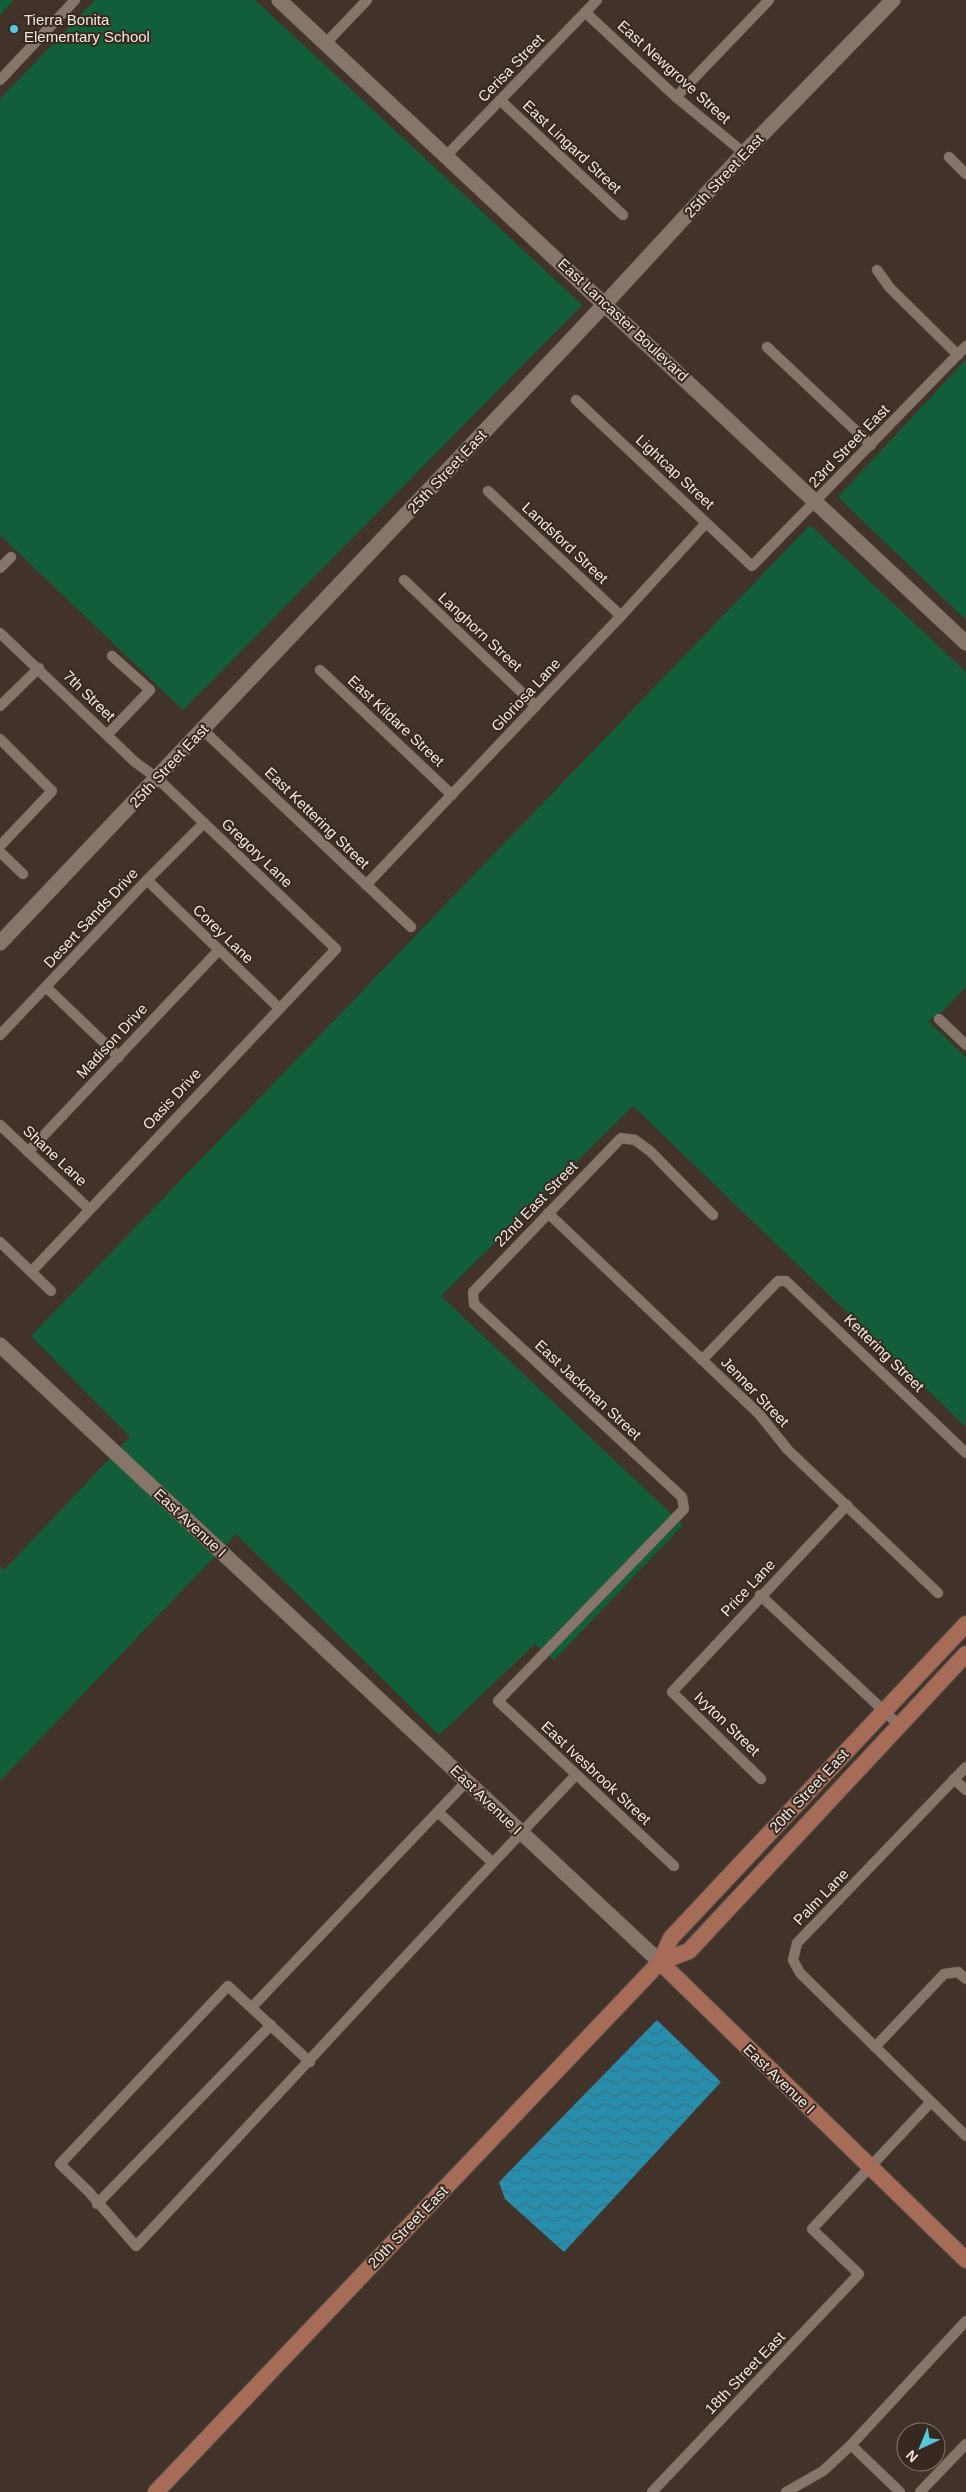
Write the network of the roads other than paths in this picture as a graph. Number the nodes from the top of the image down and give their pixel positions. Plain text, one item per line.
1 (75, 0) edge
2 (279, 0) edge
3 (367, 0) edge
4 (597, 0) edge
5 (770, 0) edge
6 (893, 0) edge
7 (586, 12) junction
8 (325, 44) junction
9 (0, 80) edge
10 (676, 96) junction
11 (501, 100) junction
12 (744, 153) junction
13 (446, 155) junction
14 (949, 157) dead end
15 (966, 174) edge
16 (623, 215) dead end
17 (877, 270) dead end
18 (605, 303) junction
19 (966, 346) edge
20 (767, 347) dead end
21 (958, 355) junction
22 (576, 400) dead end
23 (871, 446) junction
24 (488, 491) dead end
25 (816, 501) junction
26 (706, 523) junction
27 (11, 557) dead end
28 (752, 566) joint
29 (0, 568) edge
30 (404, 580) dead end
31 (621, 616) junction
32 (0, 633) edge
33 (966, 643) edge
34 (112, 656) dead end
35 (39, 668) junction
36 (320, 670) dead end
37 (0, 706) edge
38 (536, 706) junction
39 (203, 730) junction
40 (107, 735) junction
41 (0, 739) edge
42 (158, 778) junction
43 (452, 795) junction
44 (204, 823) junction
45 (0, 846) edge
46 (0, 852) edge
47 (22, 874) dead end
48 (147, 880) junction
49 (366, 885) junction
50 (411, 928) dead end
51 (0, 943) edge
52 (336, 949) joint
53 (218, 951) junction
54 (46, 987) junction
55 (279, 1008) junction
56 (939, 1019) dead end
57 (0, 1035) edge
58 (966, 1045) edge
59 (119, 1057) junction
60 (0, 1125) edge
61 (28, 1152) junction
62 (89, 1209) junction
63 (548, 1213) junction
64 (712, 1215) dead end
65 (0, 1242) edge
66 (31, 1272) junction
67 (51, 1291) dead end
68 (473, 1292) joint
69 (0, 1345) edge
70 (702, 1360) junction
71 (966, 1453) edge
72 (847, 1505) junction
73 (938, 1593) dead end
74 (760, 1595) junction
75 (966, 1624) edge
76 (966, 1654) edge
77 (672, 1692) joint
78 (498, 1701) joint
79 (883, 1712) junction
80 (899, 1725) junction
81 (966, 1767) edge
82 (576, 1774) junction
83 (761, 1779) dead end
84 (954, 1779) junction
85 (467, 1781) junction
86 (966, 1790) edge
87 (438, 1812) junction
88 (521, 1833) junction
89 (492, 1862) junction
90 (674, 1866) dead end
91 (660, 1962) junction
92 (966, 1979) edge
93 (252, 2008) junction
94 (270, 2025) junction
95 (875, 2047) junction
96 (310, 2062) junction
97 (930, 2103) junction
98 (966, 2136) edge
99 (870, 2168) junction
100 (97, 2204) junction
101 (966, 2260) edge
102 (966, 2321) edge
103 (966, 2444) edge
104 (851, 2445) junction
105 (802, 2484) junction
106 (156, 2492) edge
107 (652, 2492) edge
108 (786, 2492) edge
109 (811, 2492) edge
110 (900, 2492) edge
111 (920, 2492) edge

1 - 9 street
2 - 8 main road, East Lancaster Boulevard
3 - 8 street
4 - 7 street, Cerisa Street
5 - 10 street
6 - 12 main road, 25th Street East
7 - 10 street, East Newgrove Street
7 - 11 street, Cerisa Street
8 - 13 main road, East Lancaster Boulevard
10 - 12 street, East Newgrove Street
11 - 13 street, Cerisa Street
11 - 16 street, East Lingard Street
12 - 18 main road, 25th Street East
13 - 18 main road, East Lancaster Boulevard
14 - 15 street
17 - 21 street
18 - 25 main road, East Lancaster Boulevard
18 - 39 main road, 25th Street East
19 - 21 street, 23rd Street East
20 - 23 street
21 - 23 street, 23rd Street East
22 - 26 street, Lightcap Street
23 - 25 street, 23rd Street East
24 - 31 street, Landsford Street
25 - 28 street, 23rd Street East
25 - 33 main road, East Lancaster Boulevard
26 - 28 street, Lightcap Street
26 - 31 street, Gloriosa Lane
27 - 29 street
30 - 38 street, Langhorn Street
31 - 38 street, Gloriosa Lane
32 - 35 street, 7th Street
34 - 40 street
35 - 37 street
35 - 40 street, 7th Street
36 - 43 street, East Kildare Street
38 - 43 street, Gloriosa Lane
39 - 42 main road, 25th Street East
39 - 49 street, East Kettering Street
40 - 42 street, 7th Street
41 - 45 street
42 - 44 street, Gregory Lane
42 - 51 main road, 25th Street East
43 - 49 street, Gloriosa Lane
44 - 48 street, Desert Sands Drive
44 - 52 street, Gregory Lane
46 - 47 street
48 - 53 street, Corey Lane
48 - 54 street, Desert Sands Drive
49 - 50 street, East Kettering Street
52 - 55 street, Oasis Drive
53 - 55 street, Corey Lane
53 - 59 street, Madison Drive
54 - 57 street, Desert Sands Drive
54 - 59 street
55 - 62 street, Oasis Drive
56 - 58 street
59 - 61 street, Madison Drive
60 - 61 street, Shane Lane
61 - 62 street, Shane Lane
62 - 66 street, Oasis Drive
63 - 64 street, 22nd East Street
63 - 68 street, 22nd East Street
63 - 70 street, Jenner Street
65 - 66 street
66 - 67 street
68 - 78 street, East Jackman Street
69 - 85 main road, East Avenue I
70 - 71 street, Kettering Street
70 - 72 street, Jenner Street
72 - 73 street, Jenner Street
72 - 74 street, Price Lane
74 - 77 street, Price Lane
74 - 79 street
75 - 79 main road, 20th Street East
76 - 80 main road, 20th Street East
77 - 83 street, Ivyton Street
78 - 82 street, East Ivesbrook Street
79 - 80 street
79 - 91 main road, 20th Street East
80 - 91 main road, 20th Street East
81 - 84 street, Palm Lane
82 - 88 street
82 - 90 street, East Ivesbrook Street
84 - 86 street
84 - 95 street, Palm Lane
85 - 87 street
85 - 88 main road, East Avenue I
87 - 89 street
87 - 93 street
88 - 89 street
88 - 91 main road, East Avenue I
89 - 96 street
91 - 99 main road, East Avenue I
91 - 106 main road, 20th Street East
92 - 95 street
93 - 94 street
93 - 100 street
94 - 96 street
94 - 100 street
95 - 97 street, Palm Lane
96 - 100 street
97 - 98 street, Palm Lane
97 - 99 street
99 - 101 main road, East Avenue I
99 - 107 street, 18th Street East
102 - 104 street
103 - 111 street
104 - 105 street
104 - 110 street
105 - 108 street
105 - 109 street

